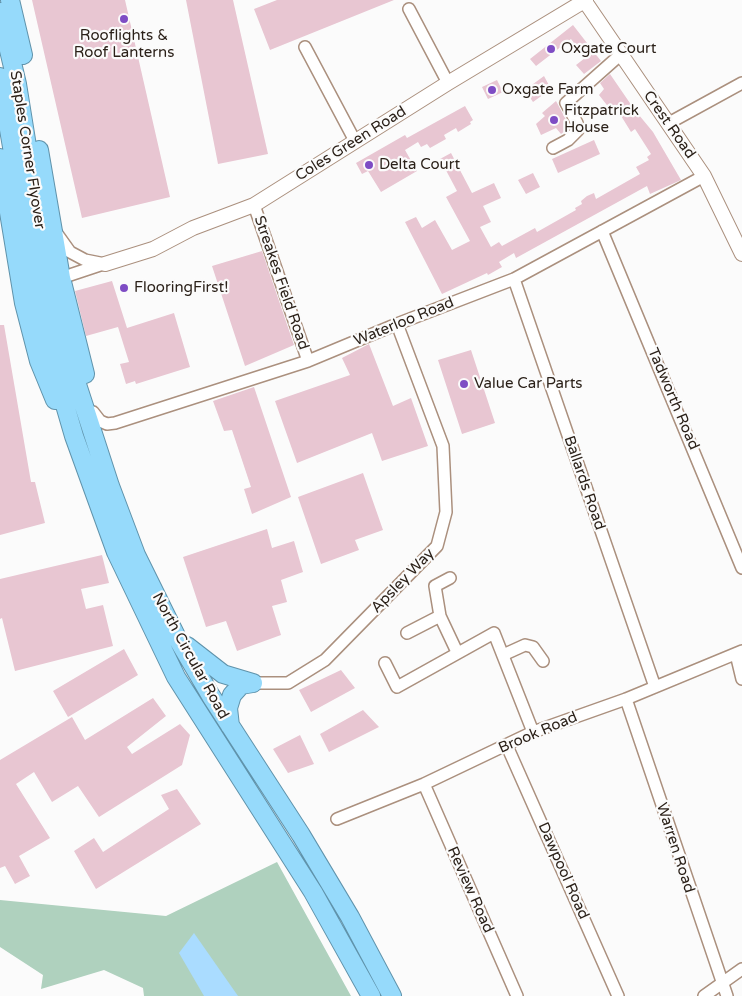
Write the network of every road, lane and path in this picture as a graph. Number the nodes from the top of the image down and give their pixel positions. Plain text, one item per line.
1 (10, 0) edge
2 (585, 0) edge
3 (408, 9) dead end
4 (0, 12) edge
5 (304, 47) dead end
6 (620, 54) junction
7 (6, 82) edge
8 (448, 83) junction
9 (742, 83) edge
10 (669, 123) junction
11 (356, 141) junction
12 (553, 148) dead end
13 (0, 158) edge
14 (704, 176) junction
15 (254, 205) junction
16 (54, 229) junction
17 (602, 231) junction
18 (742, 254) edge
19 (105, 264) junction
20 (514, 279) junction
21 (49, 286) junction
22 (397, 324) junction
23 (308, 361) junction
24 (93, 412) junction
25 (74, 436) junction
26 (102, 459) junction
27 (742, 568) edge
28 (450, 578) dead end
29 (440, 616) junction
30 (406, 633) dead end
31 (177, 638) junction
32 (457, 652) junction
33 (739, 653) edge
34 (503, 655) junction
35 (543, 660) dead end
36 (385, 663) dead end
37 (742, 679) edge
38 (253, 683) junction
39 (655, 687) junction
40 (626, 698) junction
41 (231, 728) junction
42 (533, 732) junction
43 (507, 746) junction
44 (424, 784) junction
45 (337, 819) dead end
46 (742, 970) edge
47 (721, 983) junction
48 (371, 996) edge
49 (392, 996) edge
50 (517, 996) edge
51 (618, 996) edge
52 (704, 996) edge
53 (727, 996) edge

1 - 16 highway
2 - 6 street, Crest Road
2 - 8 street, Coles Green Road
3 - 8 street
4 - 7 highway, Staples Corner Flyover
5 - 11 street
6 - 10 street, Crest Road
6 - 12 street
7 - 21 highway, Staples Corner Flyover
8 - 11 street, Coles Green Road
9 - 10 street
10 - 14 street, Crest Road
11 - 15 street, Coles Green Road
13 - 25 highway
14 - 17 street, Waterloo Road
14 - 18 street, Crest Road
15 - 19 street, Coles Green Road
15 - 23 street, Streakes Field Road
16 - 19 street
16 - 21 highway
17 - 20 street, Waterloo Road
17 - 27 street, Tadworth Road
19 - 21 street, Coles Green Road
20 - 22 street, Waterloo Road
20 - 39 street, Ballards Road
21 - 24 highway
21 - 25 highway, North Circular Road
21 - 26 highway, North Circular Road
22 - 23 street, Waterloo Road
22 - 38 street, Apsley Way
23 - 24 street, Waterloo Road
24 - 26 highway
25 - 48 highway, North Circular Road
26 - 31 highway, North Circular Road
28 - 29 street
29 - 30 street
29 - 32 street
31 - 38 highway
31 - 41 highway, North Circular Road
32 - 34 street
32 - 36 street
33 - 37 street
33 - 39 street, Brook Road
34 - 35 street
34 - 42 street
38 - 41 highway
39 - 40 street, Brook Road
40 - 42 street, Brook Road
40 - 47 street, Warren Road
41 - 49 highway, North Circular Road
42 - 43 street, Brook Road
43 - 44 street, Brook Road
43 - 51 street, Dawpool Road
44 - 45 street, Brook Road
44 - 50 street, Review Road
46 - 47 street
47 - 52 street
47 - 53 street, Warren Road

